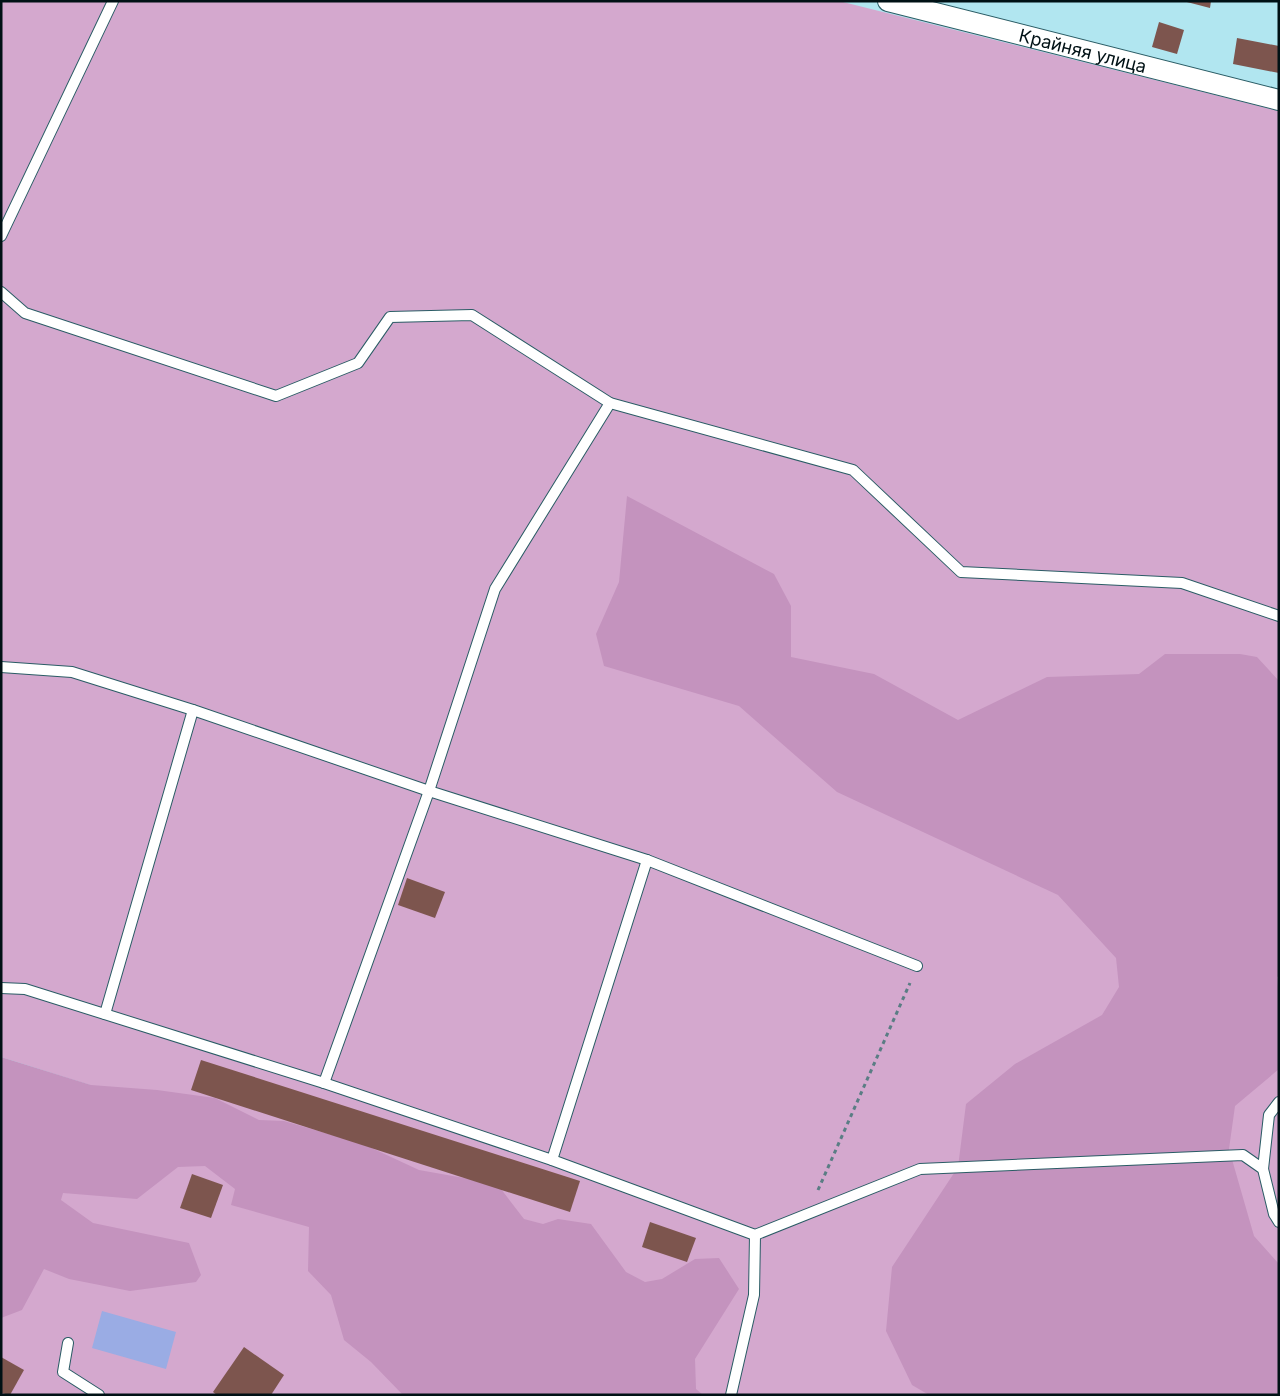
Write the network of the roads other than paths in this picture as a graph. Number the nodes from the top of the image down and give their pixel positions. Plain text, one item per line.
1 (113, 1) edge
2 (888, 1) edge
3 (1279, 100) edge
4 (1, 236) edge
5 (1, 292) edge
6 (610, 404) junction
7 (1279, 616) edge
8 (1, 667) edge
9 (193, 710) junction
10 (428, 791) junction
11 (647, 860) junction
12 (917, 966) road end
13 (1, 988) edge
14 (105, 1014) junction
15 (324, 1083) junction
16 (1279, 1102) edge
17 (552, 1160) junction
18 (1262, 1168) junction
19 (1279, 1222) edge
20 (755, 1235) junction
21 (68, 1343) dead end
22 (99, 1395) edge
23 (731, 1395) edge

1 - 4 lane
2 - 3 street, Крайняя улица
5 - 6 lane
6 - 7 lane
6 - 10 lane
8 - 9 lane
9 - 10 lane
9 - 14 lane
10 - 11 lane
10 - 15 lane
11 - 12 lane
11 - 17 lane
13 - 14 lane
14 - 15 lane
15 - 17 lane
16 - 18 lane
17 - 20 lane
18 - 19 lane
18 - 20 lane
20 - 23 lane
21 - 22 lane

